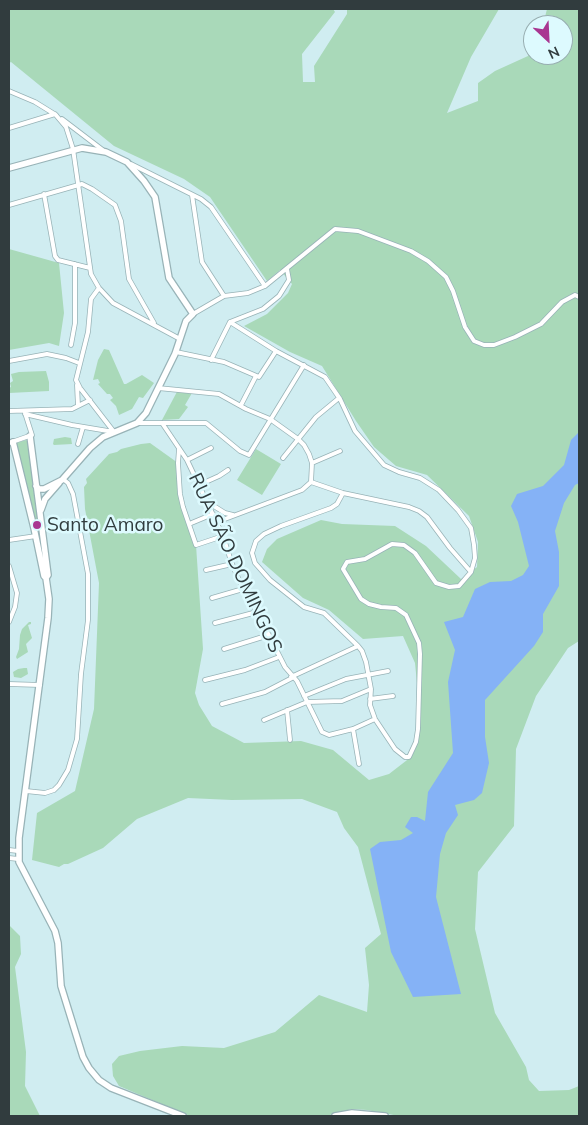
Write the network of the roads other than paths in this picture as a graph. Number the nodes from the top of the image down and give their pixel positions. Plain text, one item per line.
1 (9, 91) edge
2 (55, 114) junction
3 (9, 128) edge
4 (73, 150) junction
5 (106, 152) junction
6 (127, 162) junction
7 (9, 168) edge
8 (79, 185) junction
9 (44, 194) junction
10 (192, 195) junction
11 (9, 205) edge
12 (75, 264) junction
13 (90, 268) junction
14 (287, 269) junction
15 (265, 286) junction
16 (99, 288) junction
17 (224, 296) junction
18 (579, 296) edge
19 (193, 314) junction
20 (230, 322) junction
21 (155, 325) junction
22 (180, 339) junction
23 (70, 345) dead end
24 (276, 351) junction
25 (176, 352) junction
26 (212, 360) junction
27 (9, 361) edge
28 (79, 363) junction
29 (304, 365) junction
30 (256, 376) junction
31 (77, 385) junction
32 (158, 388) junction
33 (339, 398) junction
34 (90, 400) junction
35 (241, 405) junction
36 (78, 406) junction
37 (9, 411) edge
38 (25, 412) junction
39 (270, 419) junction
40 (137, 423) junction
41 (162, 424) junction
42 (83, 427) junction
43 (114, 432) junction
44 (30, 436) junction
45 (298, 439) junction
46 (11, 443) edge
47 (78, 444) dead end
48 (179, 447) junction
49 (211, 448) dead end
50 (340, 451) dead end
51 (283, 458) dead end
52 (187, 460) junction
53 (312, 463) junction
54 (228, 470) dead end
55 (63, 479) junction
56 (310, 482) junction
57 (199, 485) junction
58 (36, 486) junction
59 (344, 493) junction
60 (207, 502) junction
61 (213, 514) junction
62 (233, 515) junction
63 (40, 516) junction
64 (217, 522) junction
65 (189, 524) junction
66 (43, 535) junction
67 (36, 536) junction
68 (223, 536) junction
69 (9, 540) edge
70 (232, 564) junction
71 (9, 566) edge
72 (206, 570) dead end
73 (471, 572) junction
74 (46, 578) junction
75 (243, 588) junction
76 (212, 598) dead end
77 (257, 612) junction
78 (9, 622) edge
79 (215, 623) dead end
80 (269, 635) junction
81 (358, 646) junction
82 (224, 649) dead end
83 (279, 657) junction
84 (388, 671) dead end
85 (368, 675) junction
86 (292, 677) junction
87 (205, 680) dead end
88 (9, 684) edge
89 (40, 684) junction
90 (371, 689) junction
91 (304, 696) junction
92 (393, 696) dead end
93 (370, 699) junction
94 (307, 702) junction
95 (222, 704) dead end
96 (288, 710) junction
97 (375, 719) junction
98 (264, 720) dead end
99 (353, 729) junction
100 (290, 740) dead end
101 (359, 764) dead end
102 (26, 791) junction
103 (9, 850) edge
104 (18, 851) junction
105 (9, 858) edge
106 (19, 860) junction
107 (183, 1116) edge
108 (335, 1116) edge
109 (385, 1116) edge

1 - 2 street
2 - 3 street
2 - 4 street
2 - 5 street
4 - 5 main road
4 - 7 main road
4 - 8 street
5 - 6 main road
6 - 10 street
6 - 19 main road
8 - 9 street
8 - 13 street
8 - 21 street
9 - 11 street
9 - 12 street
10 - 15 street
10 - 17 street
12 - 13 street
12 - 23 street
13 - 16 street
14 - 15 street
14 - 18 street
14 - 20 street
15 - 17 street
16 - 21 street
16 - 28 street
17 - 19 street
19 - 22 main road
20 - 24 street
20 - 26 street
21 - 22 street
22 - 25 main road
24 - 29 street
24 - 30 street
25 - 26 street
25 - 32 main road
26 - 30 street
27 - 28 street
28 - 31 street
29 - 33 street
29 - 39 street
30 - 35 street
31 - 34 street
31 - 36 street
32 - 35 street
32 - 40 main road
33 - 45 street
33 - 73 street
34 - 36 street
34 - 43 street
35 - 39 street
36 - 38 street
37 - 38 street
38 - 42 street
38 - 44 street
39 - 41 street
39 - 45 street
40 - 41 street
40 - 43 main road
41 - 48 street, RUA SÃO DOMINGOS
42 - 43 street
42 - 47 street
43 - 55 main road
44 - 46 street
44 - 58 main road
45 - 51 street
45 - 53 street
46 - 67 main road
48 - 52 street, RUA SÃO DOMINGOS
48 - 65 street
49 - 52 street
50 - 53 street
52 - 57 street, RUA SÃO DOMINGOS
53 - 56 street
54 - 57 street
55 - 58 main road
55 - 63 main road
55 - 102 street
56 - 59 street
56 - 62 street
57 - 60 street, RUA SÃO DOMINGOS
58 - 63 main road
59 - 73 street
59 - 81 street
60 - 61 street, RUA SÃO DOMINGOS
60 - 62 street
61 - 64 street, RUA SÃO DOMINGOS
61 - 65 street
62 - 64 street
63 - 66 main road
64 - 68 street, RUA SÃO DOMINGOS
65 - 68 street
66 - 67 main road
66 - 74 main road
67 - 69 street
67 - 74 main road
68 - 70 street, RUA SÃO DOMINGOS
70 - 72 street
70 - 75 street, RUA SÃO DOMINGOS
71 - 78 street
73 - 97 street
74 - 89 main road
75 - 76 street
75 - 77 street, RUA SÃO DOMINGOS
77 - 79 street
77 - 80 street, RUA SÃO DOMINGOS
80 - 82 street
80 - 83 street, RUA SÃO DOMINGOS
81 - 85 street
81 - 86 street
83 - 86 street, RUA SÃO DOMINGOS
83 - 87 street
84 - 85 street
85 - 90 street
85 - 91 street
86 - 91 street, RUA SÃO DOMINGOS
86 - 95 street
88 - 89 street
89 - 102 main road
90 - 93 street
90 - 94 street
91 - 94 street, RUA SÃO DOMINGOS
92 - 93 street
93 - 97 street
94 - 96 street
94 - 99 street, RUA SÃO DOMINGOS
96 - 98 street
96 - 100 street
97 - 99 street
99 - 101 street
102 - 104 main road
103 - 104 street
104 - 106 main road
105 - 106 street
106 - 107 main road
108 - 109 main road

